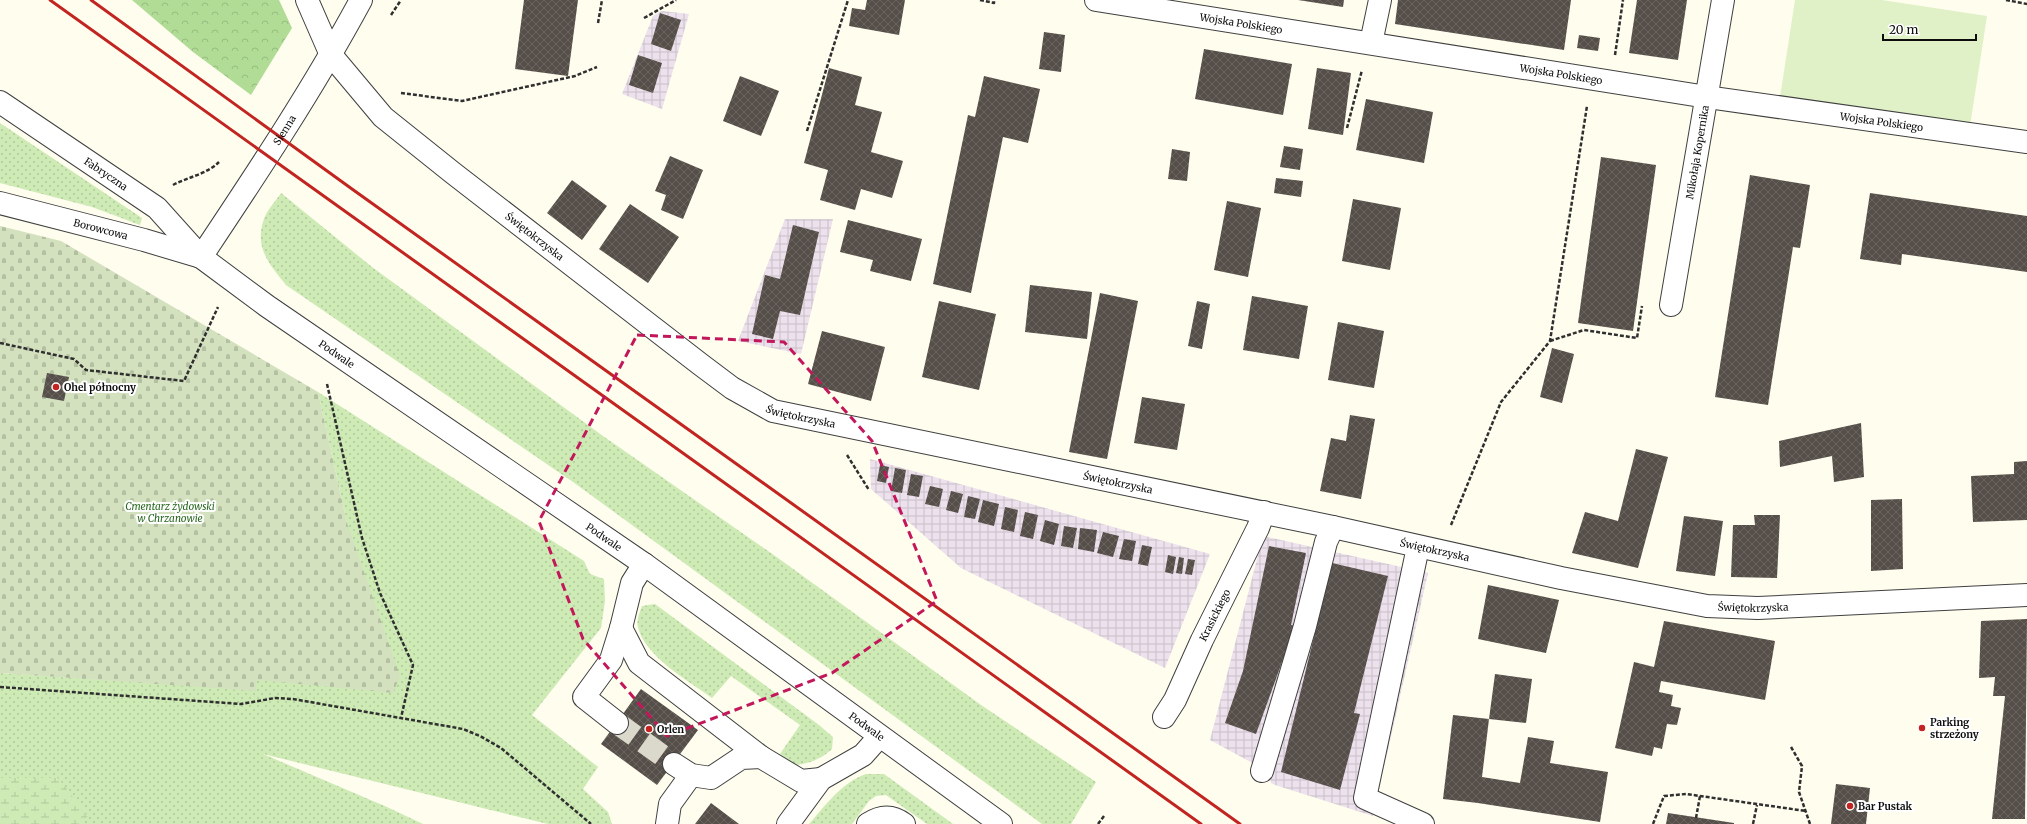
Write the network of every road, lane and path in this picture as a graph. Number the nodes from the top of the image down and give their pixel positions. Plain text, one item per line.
1 (308, 0) edge
2 (361, 0) edge
3 (401, 0) edge
4 (602, 0) edge
5 (676, 0) edge
6 (848, 0) edge
7 (980, 0) edge
8 (994, 0) edge
9 (1096, 0) edge
10 (1380, 0) edge
11 (1623, 0) edge
12 (1723, 0) edge
13 (2006, 0) edge
14 (2027, 4) edge
15 (391, 15) dead end
16 (644, 18) dead end
17 (598, 22) dead end
18 (1371, 43) junction
19 (1616, 46) dead end
20 (331, 55) junction
21 (1363, 64) dead end
22 (597, 66) dead end
23 (400, 93) dead end
24 (1706, 97) junction
25 (0, 102) edge
26 (1588, 104) dead end
27 (1347, 128) dead end
28 (807, 131) dead end
29 (2027, 142) edge
30 (219, 162) dead end
31 (170, 186) dead end
32 (0, 203) edge
33 (201, 257) junction
34 (1643, 303) dead end
35 (1671, 305) dead end
36 (218, 308) dead end
37 (1550, 342) junction
38 (0, 343) edge
39 (327, 384) dead end
40 (843, 449) dead end
41 (869, 490) dead end
42 (1264, 512) junction
43 (1333, 527) junction
44 (1449, 532) dead end
45 (1418, 547) junction
46 (644, 564) junction
47 (2027, 595) edge
48 (621, 628) junction
49 (0, 687) edge
50 (1164, 717) dead end
51 (402, 718) junction
52 (617, 723) tunnel mouth
53 (879, 737) junction
54 (1791, 748) dead end
55 (761, 757) junction
56 (1262, 771) dead end
57 (820, 779) junction
58 (1700, 796) junction
59 (1757, 805) junction
60 (1806, 811) junction
61 (1104, 816) dead end
62 (1696, 818) dead end
63 (591, 824) edge
64 (667, 824) edge
65 (788, 824) edge
66 (868, 824) edge
67 (904, 824) edge
68 (1001, 824) edge
69 (1098, 824) edge
70 (1423, 824) edge
71 (1653, 824) edge
72 (1753, 824) edge
73 (1810, 824) edge

1 - 20 street, Świętokrzyska
2 - 20 street, Sienna
3 - 15 path
4 - 17 path
5 - 16 path
6 - 28 path
7 - 8 path
9 - 18 street, Wojska Polskiego
10 - 18 street
11 - 19 path
12 - 24 street, Mikołaja Kopernika
13 - 14 path
18 - 24 street, Wojska Polskiego
20 - 33 street, Sienna
20 - 42 street, Świętokrzyska
21 - 27 path
22 - 23 path
24 - 29 street, Wojska Polskiego
24 - 35 street, Mikołaja Kopernika
25 - 33 street, Fabryczna
26 - 37 path
30 - 31 path
32 - 33 street, Borowcowa
33 - 46 street, Podwale
34 - 37 path
36 - 38 path
37 - 44 path
39 - 51 path
40 - 41 path
42 - 43 street, Świętokrzyska
42 - 50 street, Krasickiego
43 - 45 street, Świętokrzyska
43 - 56 street
45 - 47 street, Świętokrzyska
45 - 70 street
46 - 48 street
46 - 53 street, Podwale
48 - 52 street
48 - 55 street
49 - 51 path
51 - 63 path
53 - 57 street
53 - 68 street, Podwale
54 - 60 path
55 - 57 street
55 - 64 street
57 - 65 street
58 - 59 path
58 - 62 path
58 - 71 path
59 - 60 path
59 - 72 path
60 - 73 path
61 - 69 path
66 - 67 street

